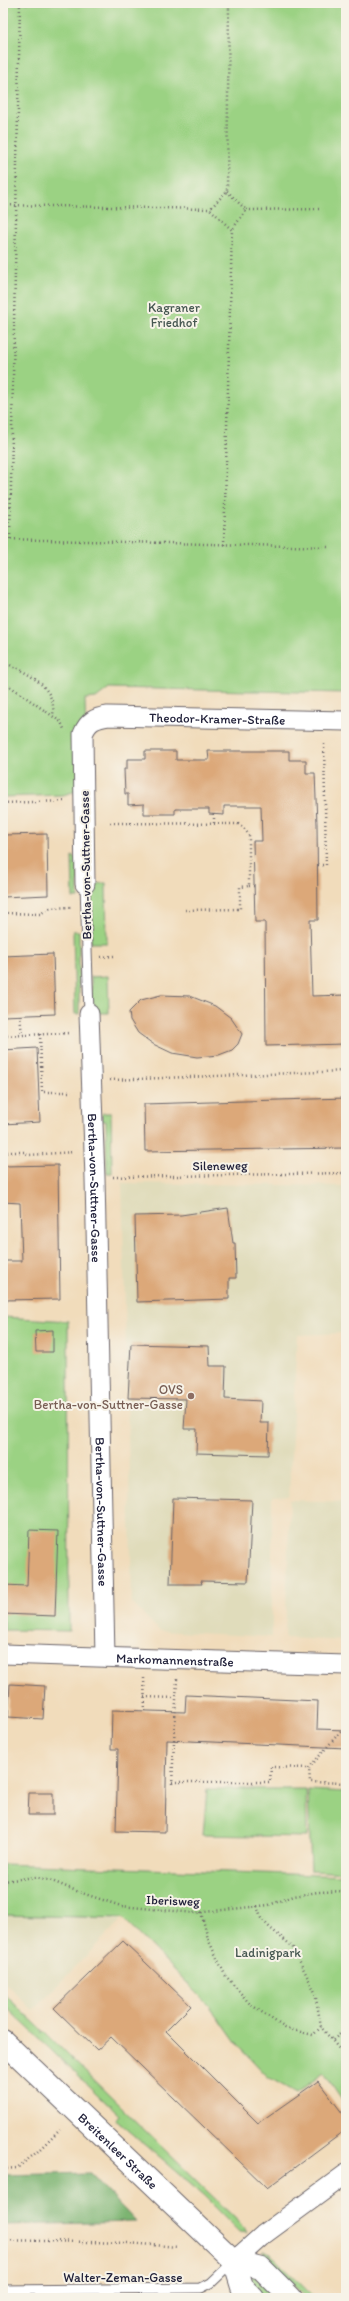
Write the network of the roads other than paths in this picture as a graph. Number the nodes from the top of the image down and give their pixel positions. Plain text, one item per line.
1 (346, 721) edge
2 (90, 722) joint
3 (85, 884) joint
4 (89, 1014) joint
5 (3, 1654) edge
6 (105, 1657) junction
7 (346, 1665) edge
8 (3, 2042) edge
9 (346, 2174) edge
10 (234, 2261) junction
11 (3, 2290) edge
12 (253, 2298) edge
13 (291, 2298) edge

1 - 2 street, Theodor-Kramer-Straße
2 - 3 street, Bertha-von-Suttner-Gasse
3 - 4 lane, Bertha-von-Suttner-Gasse
4 - 6 street, Bertha-von-Suttner-Gasse
5 - 6 street, Markomannenstraße
6 - 7 street, Markomannenstraße
8 - 10 main road, Breitenleer Straße
9 - 10 street
10 - 11 lane, Walter-Zeman-Gasse
10 - 12 main road, Breitenleer Straße
10 - 13 main road, Breitenleer Straße

